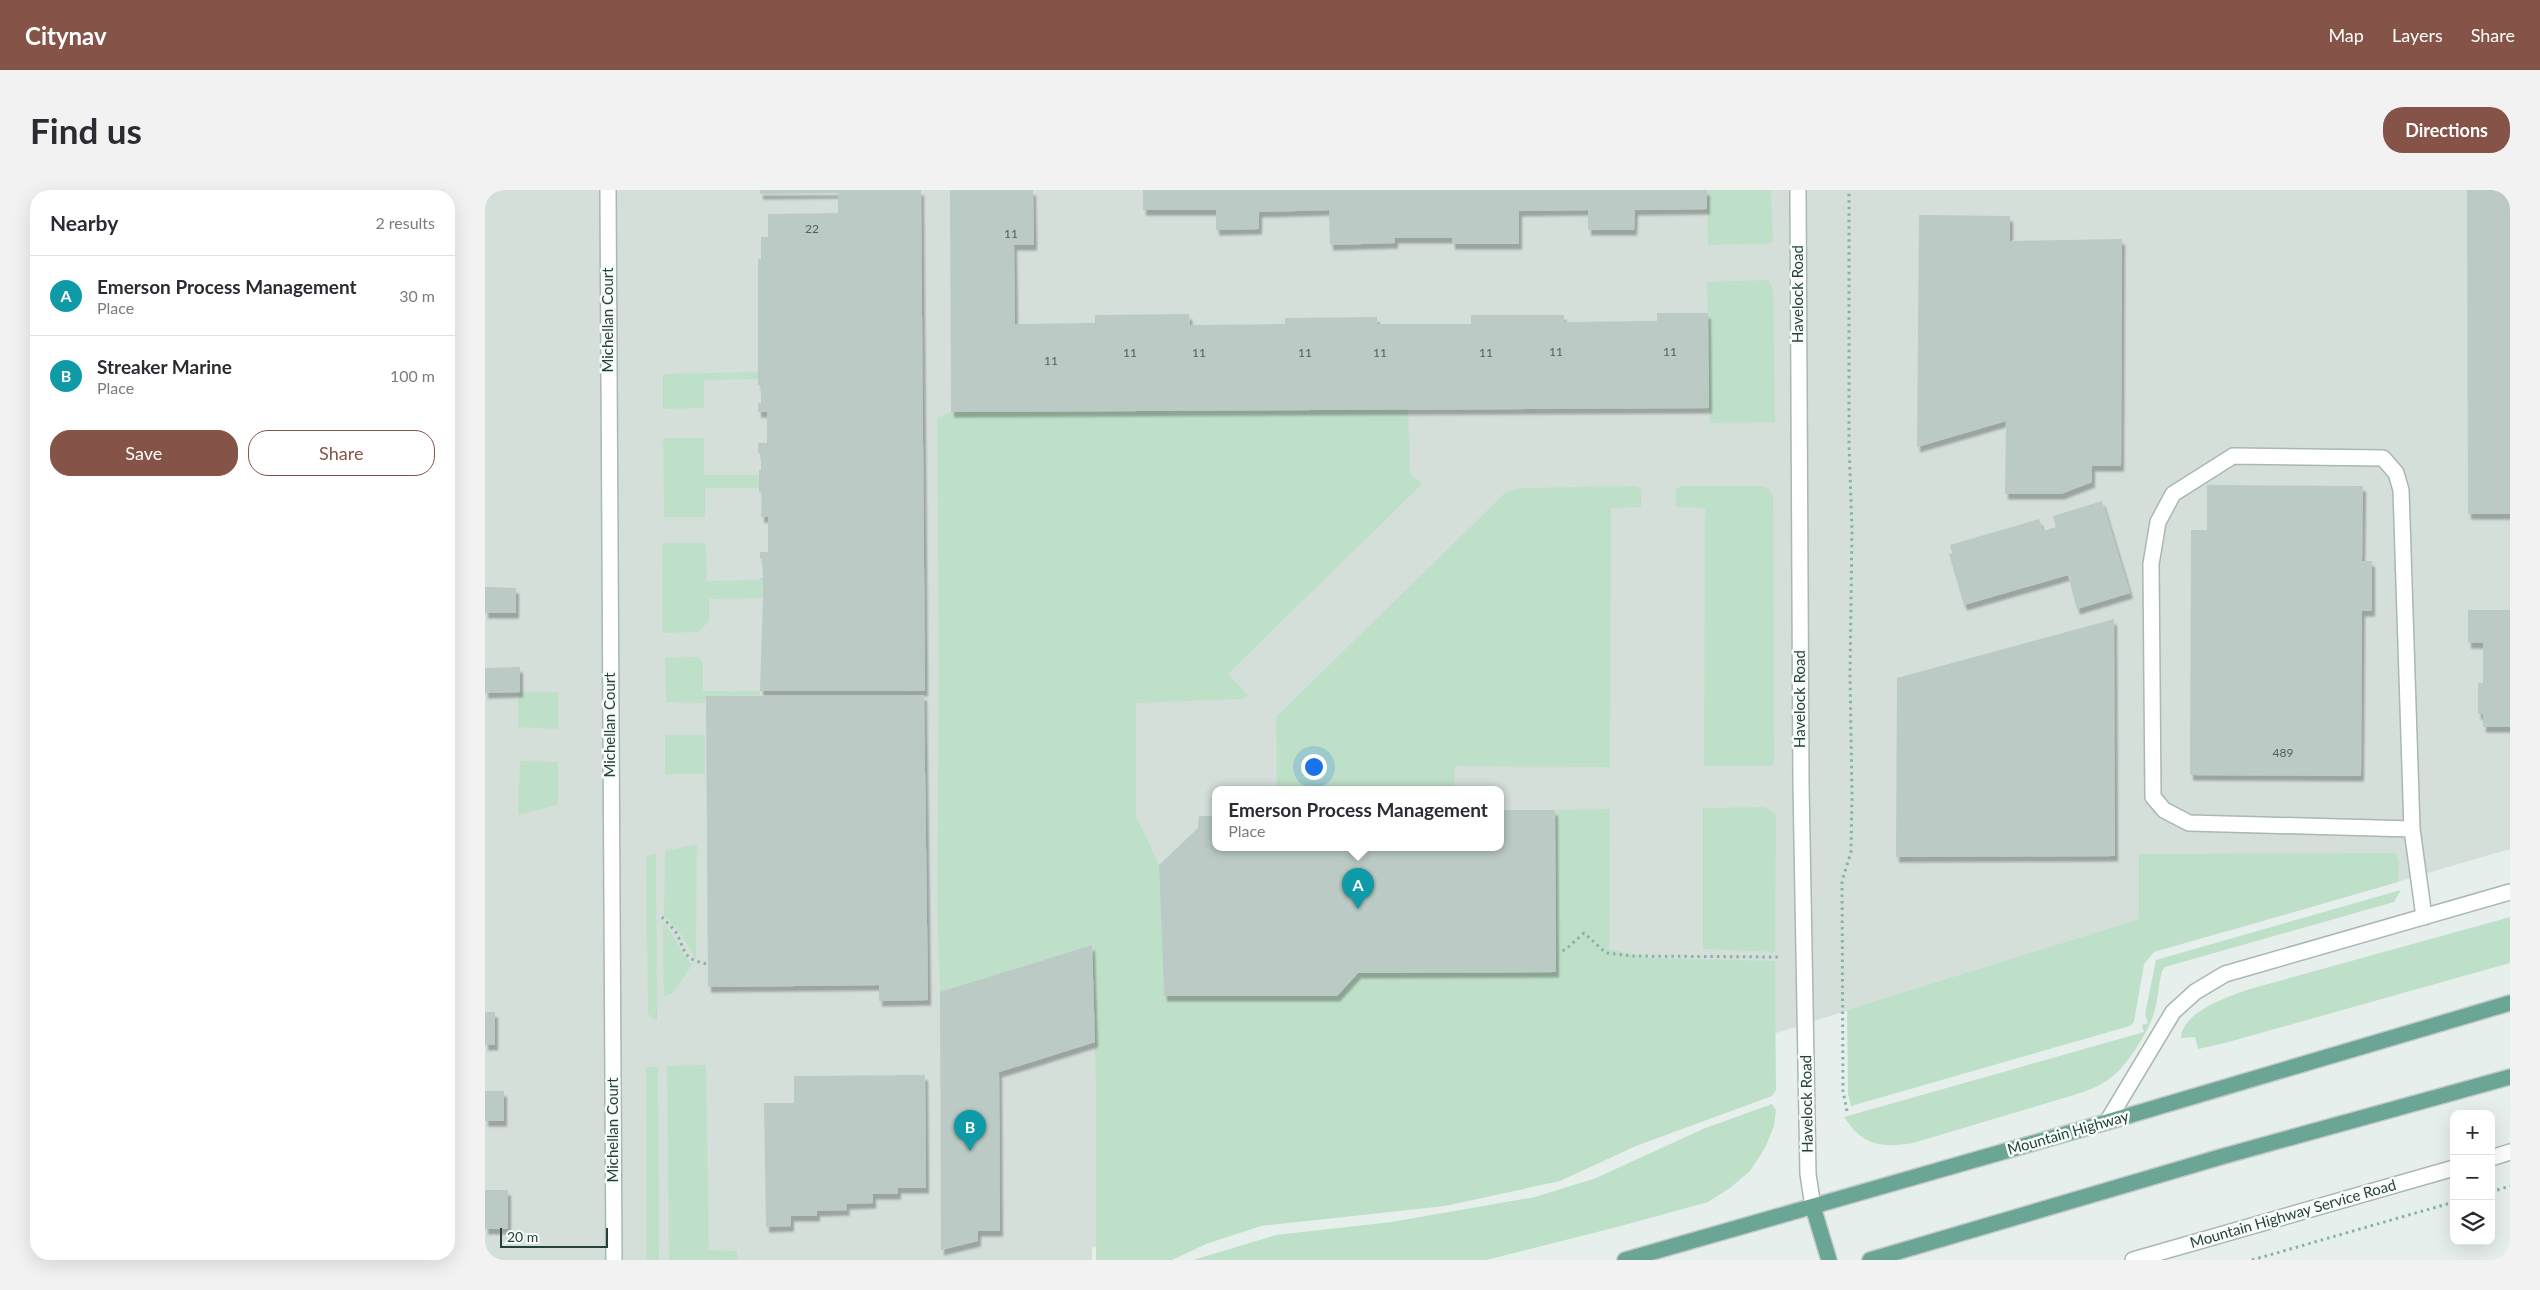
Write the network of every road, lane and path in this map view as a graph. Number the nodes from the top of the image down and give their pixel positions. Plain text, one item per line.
1 (608, 190) edge
2 (1798, 190) edge
3 (1849, 190) edge
4 (2412, 829) junction
5 (2510, 892) edge
6 (662, 917) dead end
7 (2424, 917) junction
8 (1556, 952) dead end
9 (1804, 958) junction
10 (707, 964) dead end
11 (2510, 1002) edge
12 (2506, 1081) edge
13 (1847, 1111) dead end
14 (2107, 1122) junction
15 (2510, 1152) edge
16 (2495, 1157) edge
17 (2450, 1169) edge
18 (2510, 1186) edge
19 (2495, 1191) edge
20 (2450, 1203) edge
21 (1813, 1208) junction
22 (614, 1260) edge
23 (1625, 1260) edge
24 (1829, 1260) edge
25 (1870, 1260) edge
26 (2133, 1260) edge
27 (2252, 1260) edge

1 - 22 street, Michellan Court
2 - 9 street, Havelock Road
3 - 13 path
4 - 4 street
4 - 7 street
5 - 7 street
6 - 10 path
7 - 14 street
8 - 9 path
9 - 21 street, Havelock Road
11 - 14 main road, Mountain Highway
12 - 25 main road
14 - 21 main road, Mountain Highway
15 - 16 street
17 - 26 street, Mountain Highway Service Road
18 - 19 path
20 - 27 path
21 - 23 main road, Mountain Highway
21 - 24 main road

